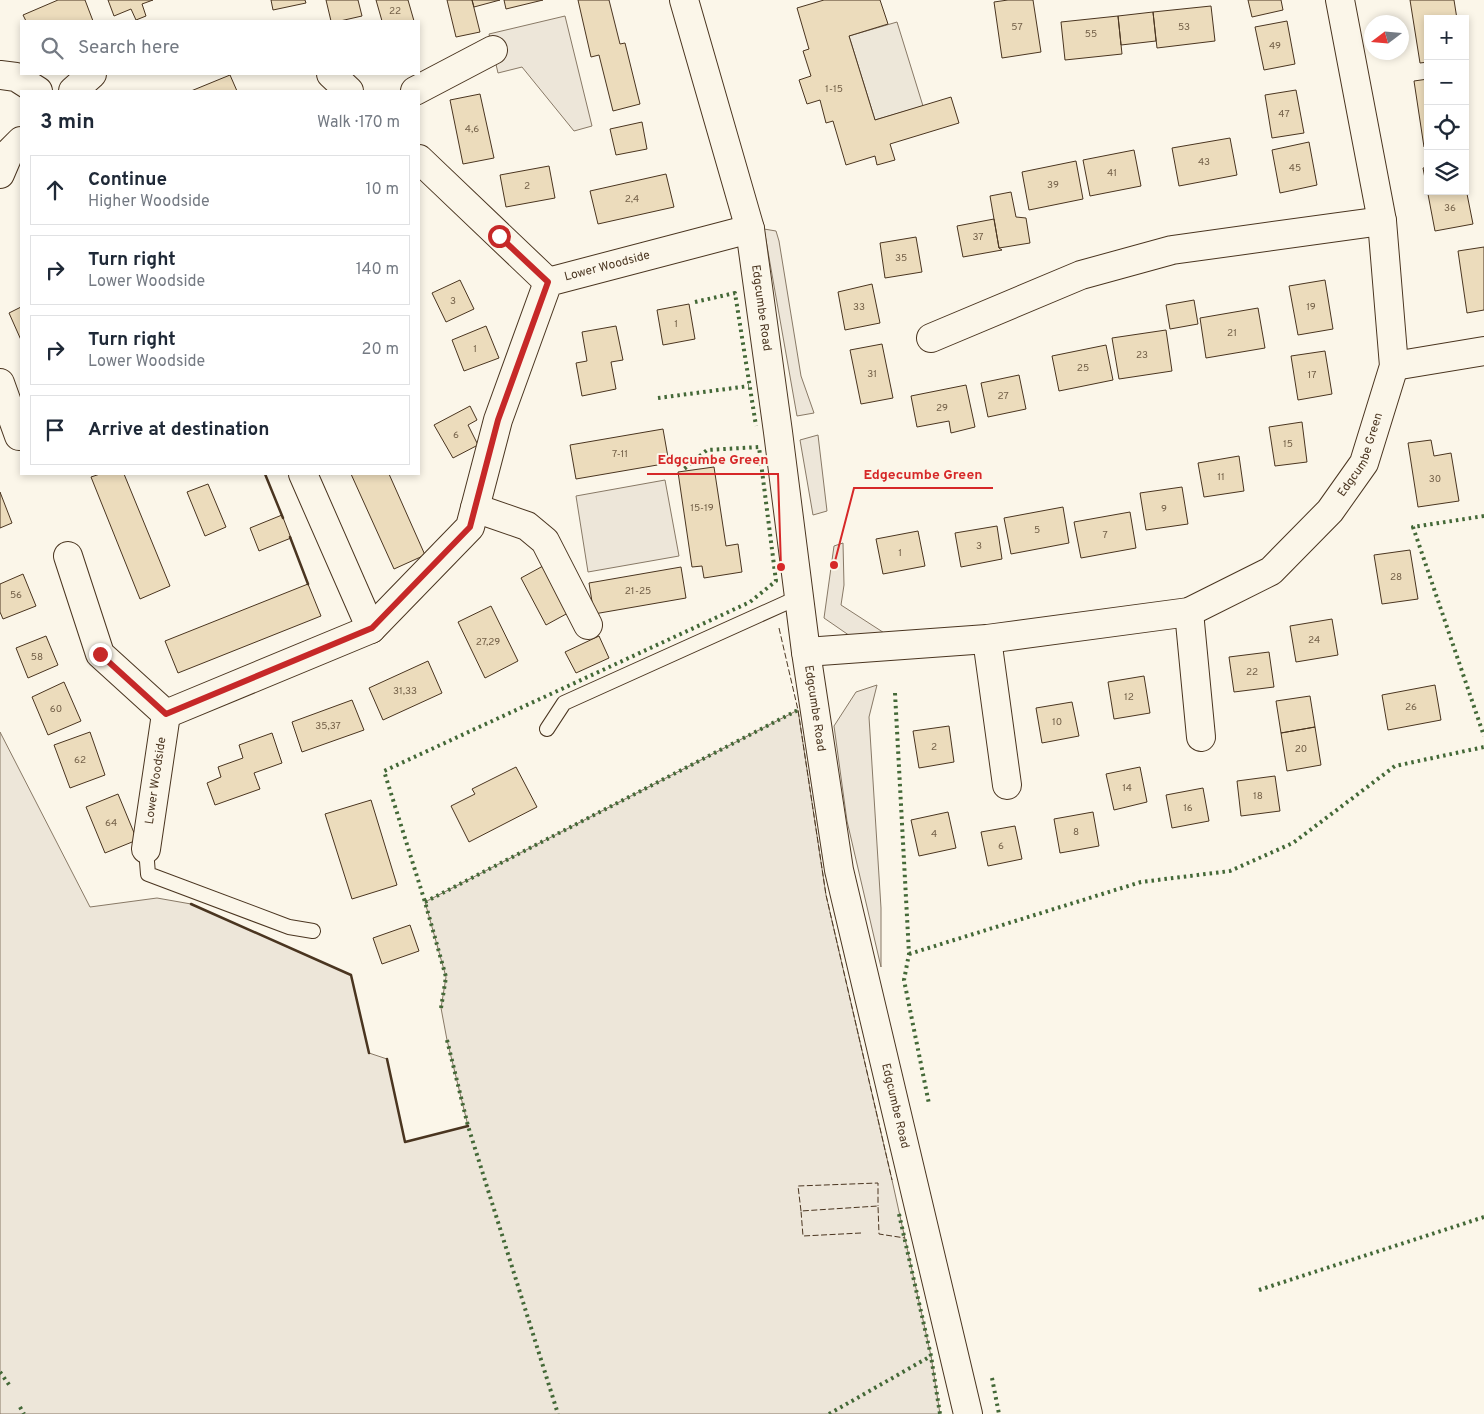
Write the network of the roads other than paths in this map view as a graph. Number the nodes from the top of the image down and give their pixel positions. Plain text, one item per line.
1 (684, 0) edge
2 (1340, 0) edge
3 (493, 50) dead end
4 (0, 75) edge
5 (91, 75) edge
6 (332, 75) edge
7 (36, 90) edge
8 (74, 90) edge
9 (348, 90) edge
10 (417, 90) edge
11 (20, 141) edge
12 (420, 160) edge
13 (0, 174) edge
14 (1382, 221) junction
15 (750, 229) junction
16 (548, 282) junction
17 (931, 338) dead end
18 (1484, 351) edge
19 (1394, 366) junction
20 (0, 383) edge
21 (18, 436) dead end
22 (303, 475) edge
23 (475, 508) junction
24 (68, 556) dead end
25 (798, 597) junction
26 (1189, 612) junction
27 (588, 625) dead end
28 (372, 628) junction
29 (987, 639) junction
30 (806, 652) junction
31 (166, 714) junction
32 (547, 729) dead end
33 (1201, 738) dead end
34 (1007, 785) dead end
35 (146, 849) joint
36 (313, 931) dead end
37 (968, 1414) edge

1 - 15 street, Edgcumbe Road
2 - 14 street, Edgcumbe Green
3 - 10 street
4 - 7 street
5 - 8 street
6 - 9 street
11 - 13 street
12 - 16 street
14 - 17 street
14 - 19 street, Edgcumbe Green
15 - 16 street, Lower Woodside
15 - 25 street, Edgcumbe Road
16 - 23 street, Lower Woodside
18 - 19 street
19 - 26 street, Edgcumbe Green
20 - 21 street
22 - 28 street
23 - 27 street
23 - 28 street, Lower Woodside
24 - 31 street
25 - 30 street, Edgcumbe Road
25 - 32 lane
26 - 29 street, Edgcumbe Green
26 - 33 street
28 - 31 street, Lower Woodside
29 - 30 street, Edgcumbe Green
29 - 34 street
30 - 37 street, Edgcumbe Road
31 - 35 street, Lower Woodside
35 - 36 lane

